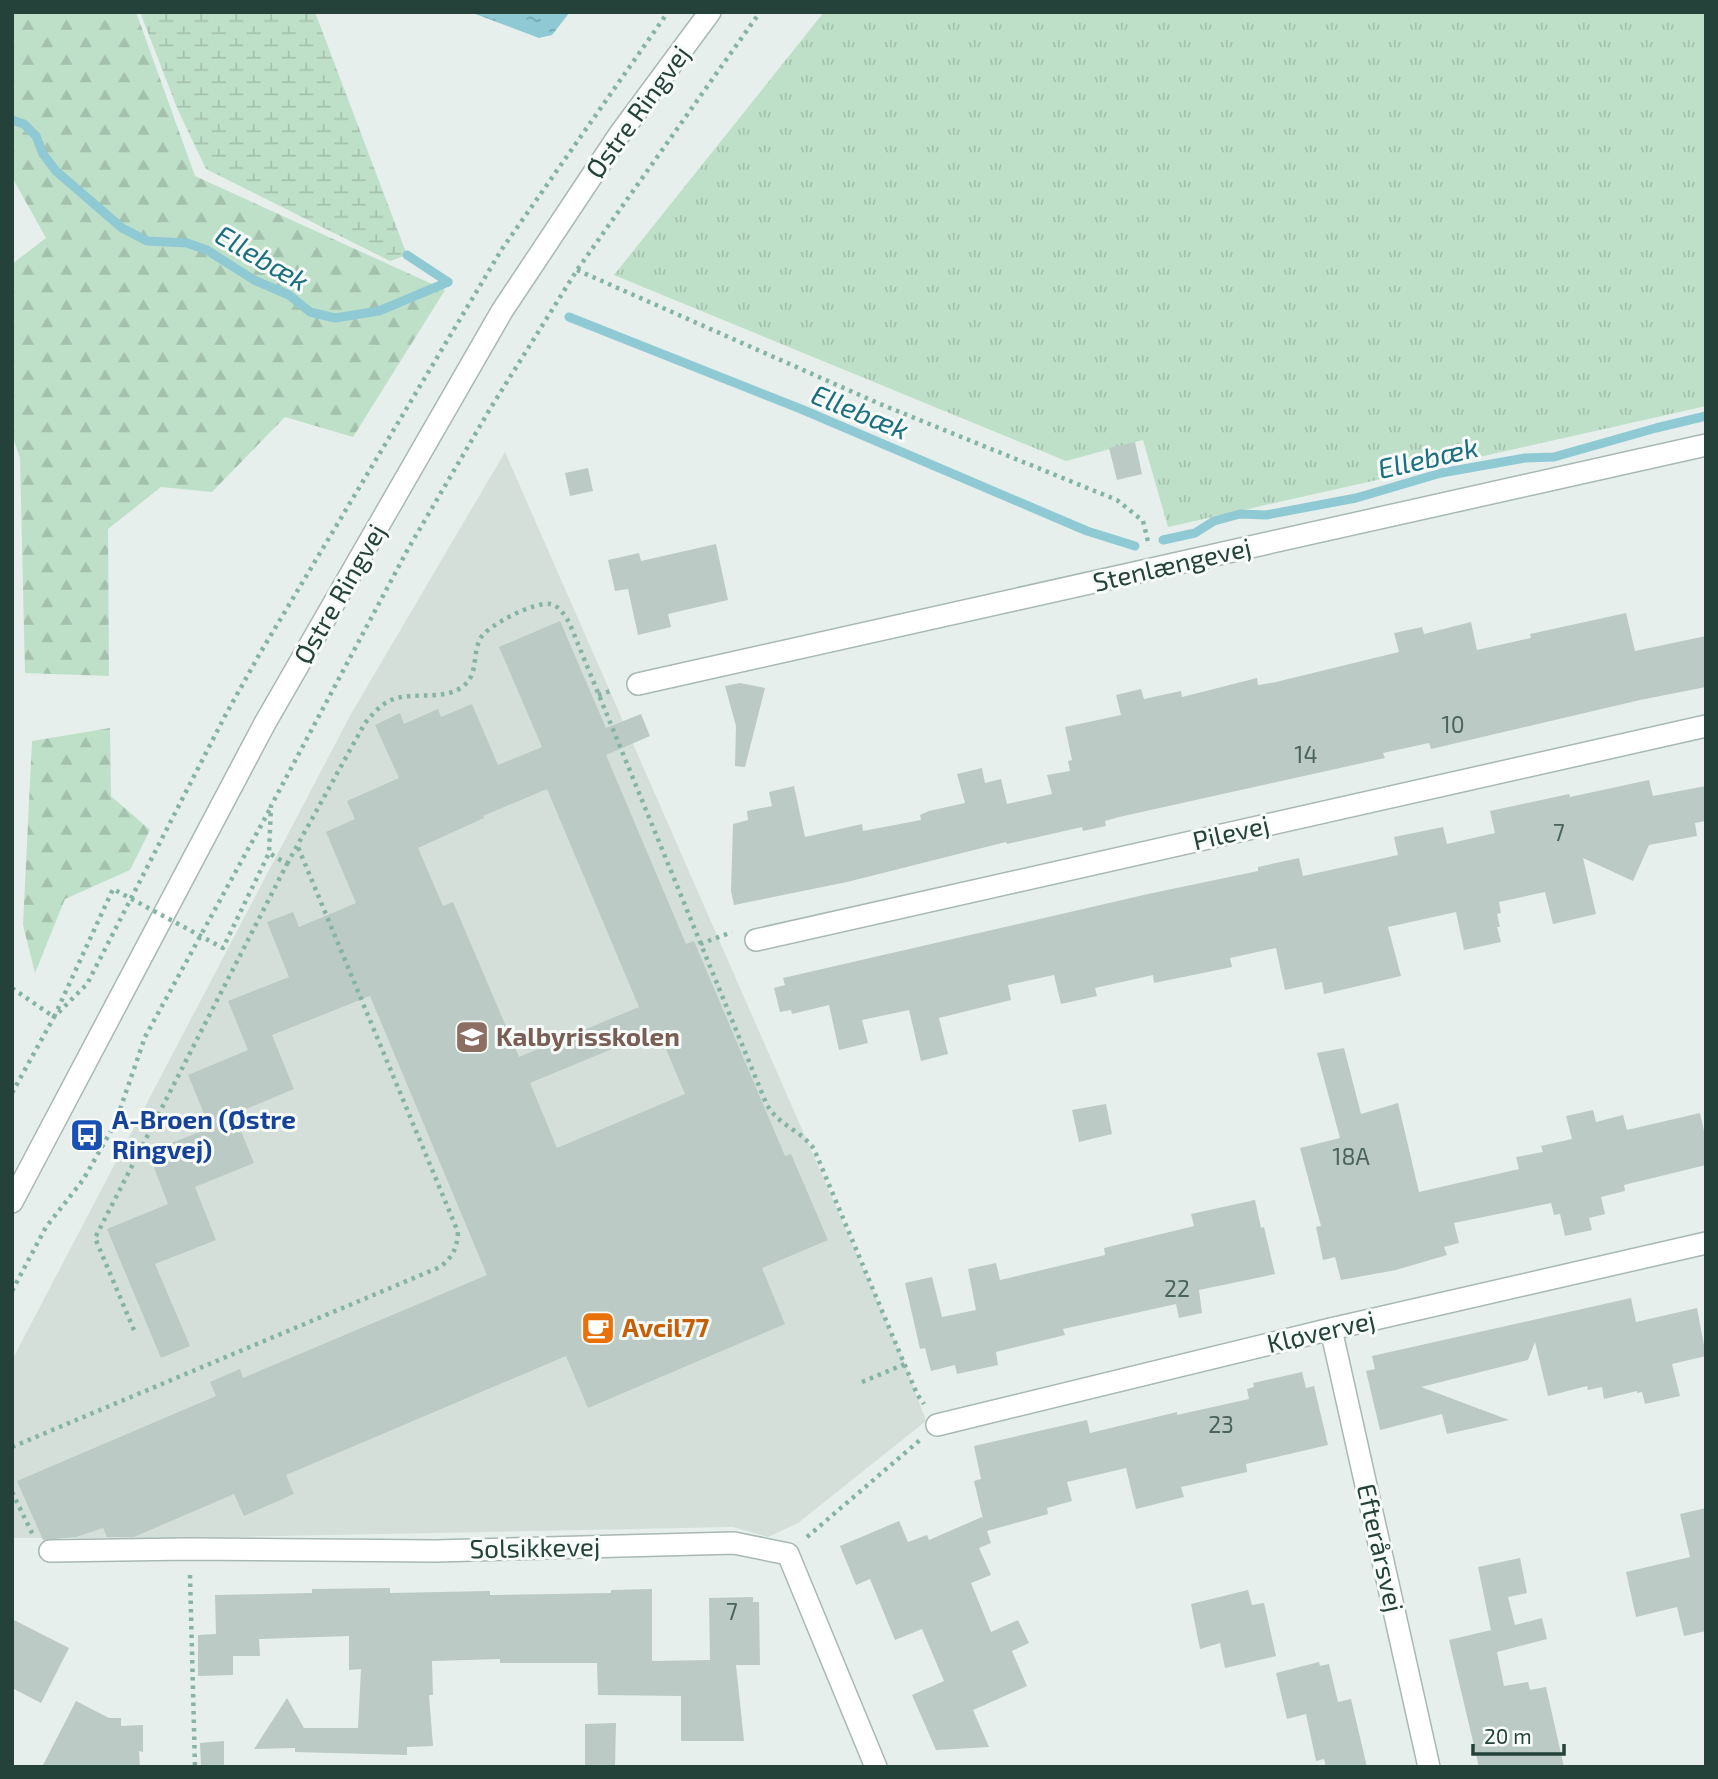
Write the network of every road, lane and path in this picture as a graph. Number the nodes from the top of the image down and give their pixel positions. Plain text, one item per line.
1 (668, 12) edge
2 (710, 12) edge
3 (760, 12) edge
4 (577, 270) junction
5 (1706, 445) edge
6 (1155, 569) junction
7 (638, 684) dead end
8 (1706, 726) edge
9 (271, 806) junction
10 (297, 846) junction
11 (269, 853) junction
12 (287, 864) junction
13 (756, 940) dead end
14 (12, 988) edge
15 (54, 1017) junction
16 (12, 1093) edge
17 (12, 1202) edge
18 (1706, 1243) edge
19 (12, 1291) edge
20 (1331, 1329) junction
21 (134, 1330) dead end
22 (905, 1364) junction
23 (862, 1382) dead end
24 (937, 1425) junction
25 (12, 1447) edge
26 (12, 1492) edge
27 (189, 1549) junction
28 (50, 1550) joint
29 (788, 1554) junction
30 (195, 1767) edge
31 (876, 1767) edge
32 (1429, 1767) edge

1 - 15 path
2 - 17 street, Østre Ringvej
3 - 4 path
4 - 6 path
4 - 9 path
5 - 6 street, Stenlængevej
6 - 7 street, Stenlængevej
8 - 13 street, Pilevej
9 - 11 path
9 - 19 path
10 - 12 path
10 - 22 path
10 - 25 path
11 - 12 path
11 - 15 path, bridge
12 - 21 path
14 - 15 path
15 - 16 path
18 - 20 street, Kløvervej
20 - 24 street, Kløvervej
20 - 32 street, Efterårsvej
22 - 23 path
22 - 24 path
24 - 29 path
26 - 28 path
27 - 28 street, Solsikkevej
27 - 29 street, Solsikkevej
27 - 30 path
29 - 31 street

